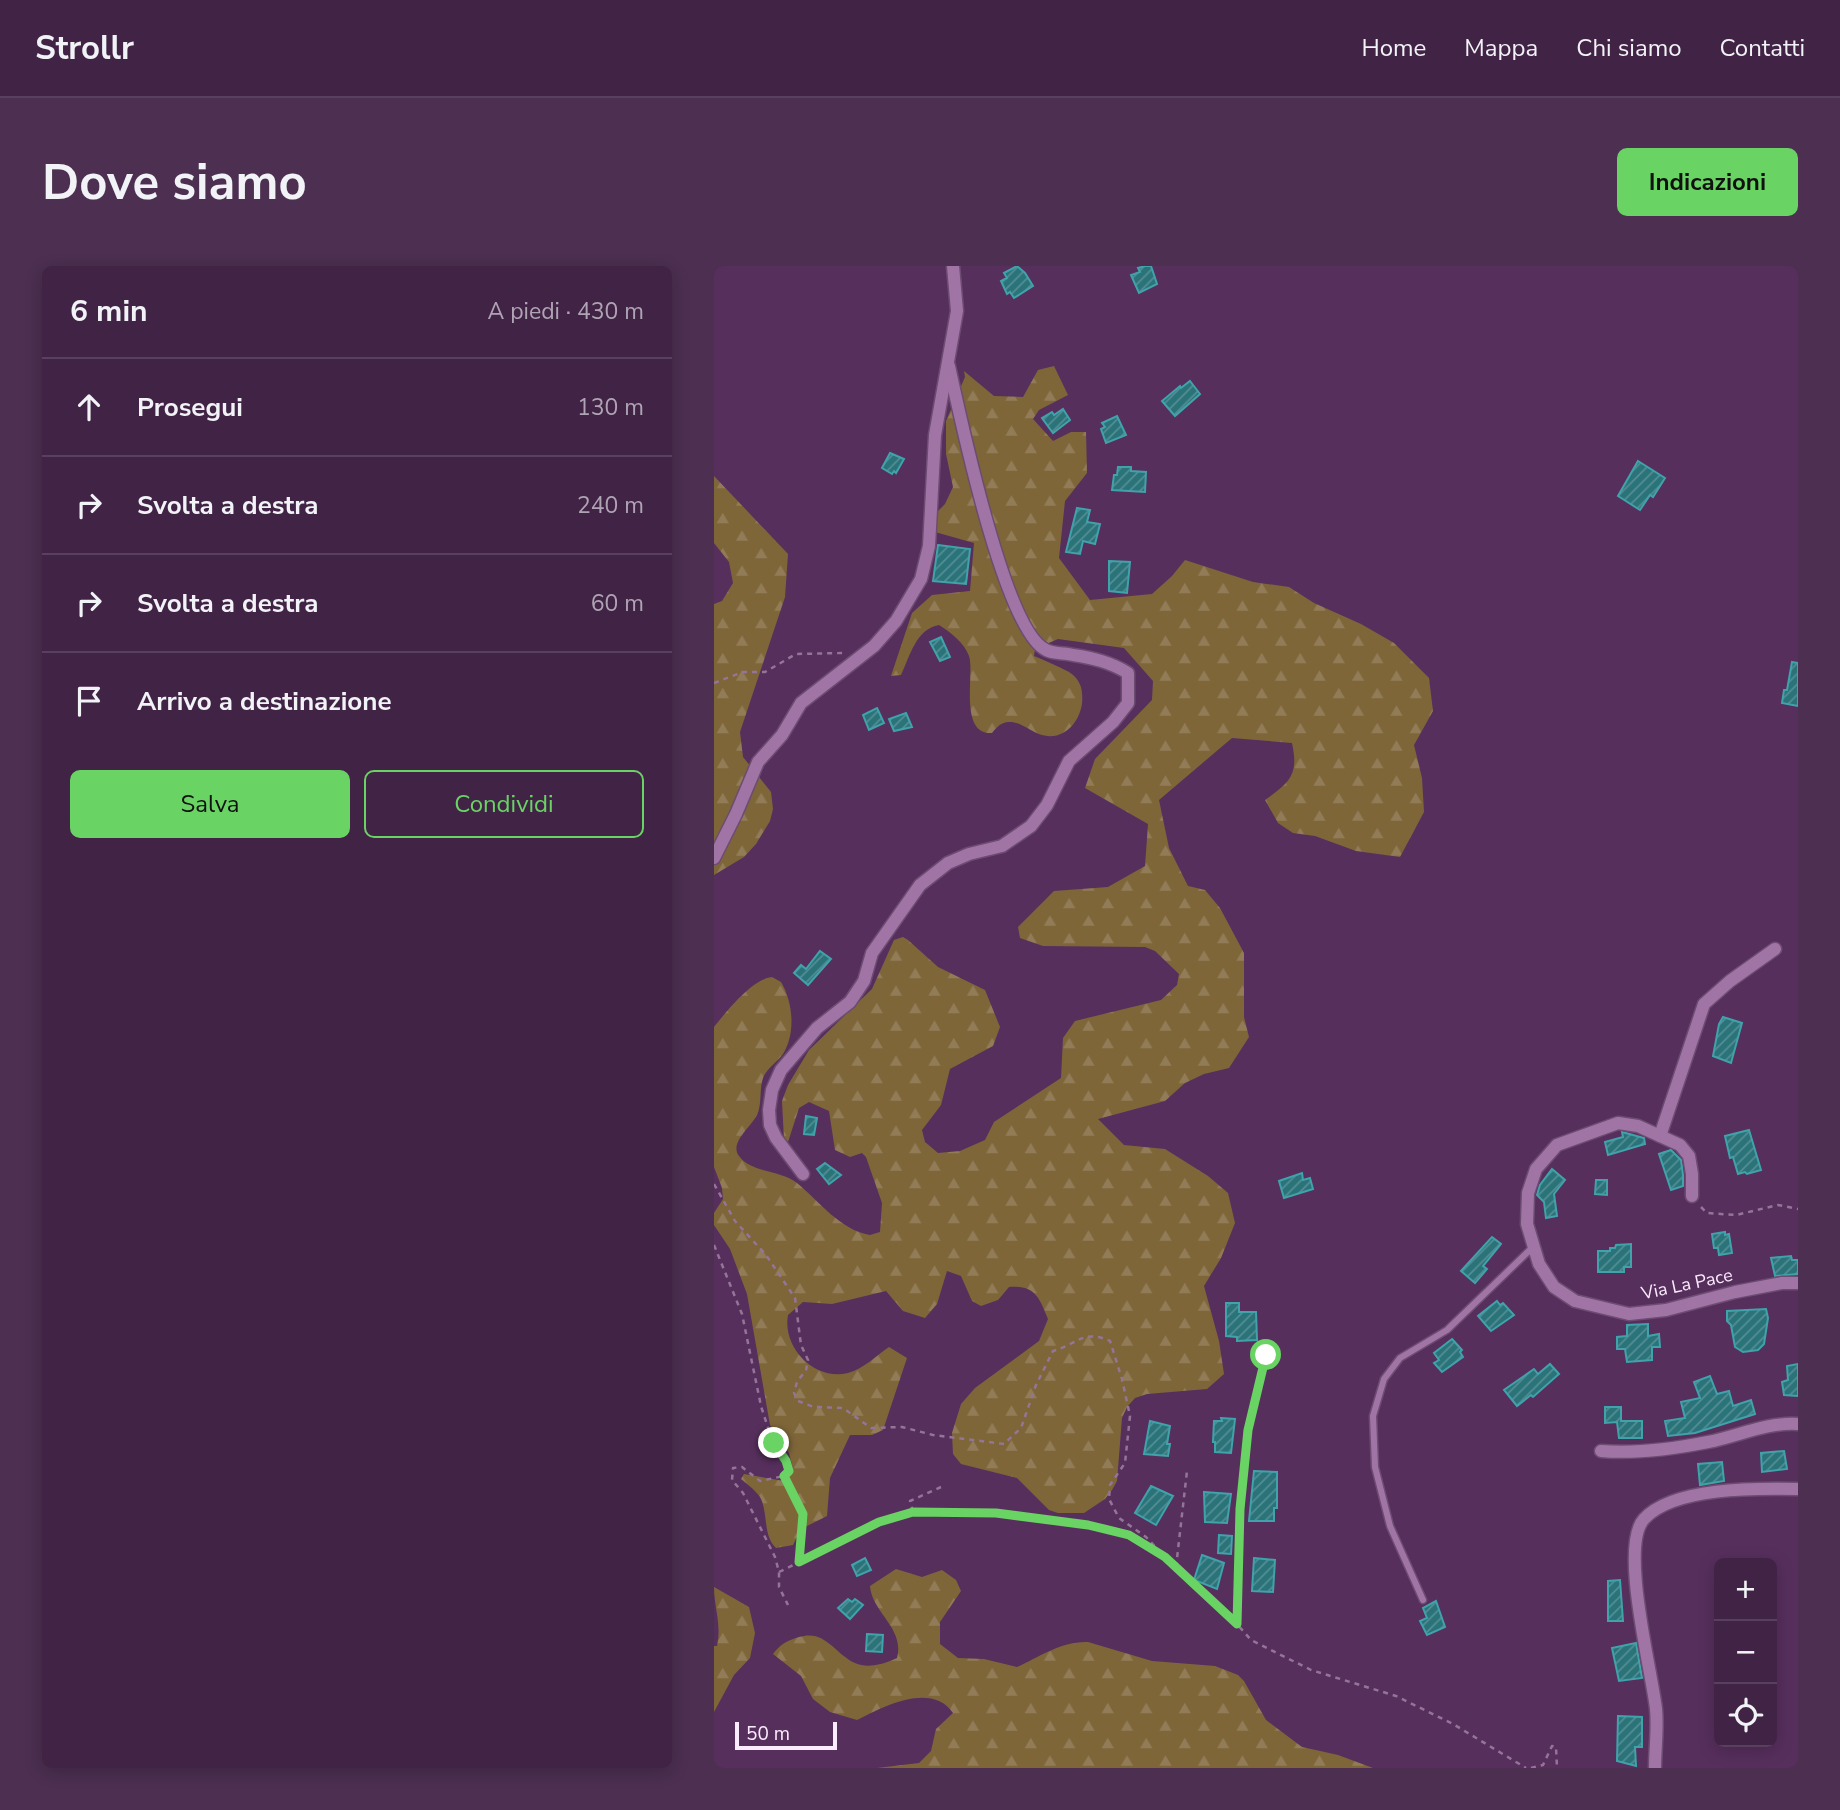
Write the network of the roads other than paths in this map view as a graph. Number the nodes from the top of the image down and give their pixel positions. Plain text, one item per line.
1 (953, 266) edge
2 (949, 366) junction
3 (714, 858) edge
4 (1776, 949) dead end
5 (1660, 1136) junction
6 (803, 1174) dead end
7 (1692, 1196) road end
8 (1533, 1247) junction
9 (1798, 1283) edge
10 (1798, 1424) edge
11 (1601, 1451) dead end
12 (1798, 1489) edge
13 (1423, 1600) dead end
14 (1655, 1768) edge

1 - 2 street
2 - 3 street
2 - 6 street
4 - 5 street
5 - 7 street, Via La Pace
5 - 8 street, Via La Pace
8 - 9 street, Via La Pace
8 - 13 lane
10 - 11 street
12 - 14 street

